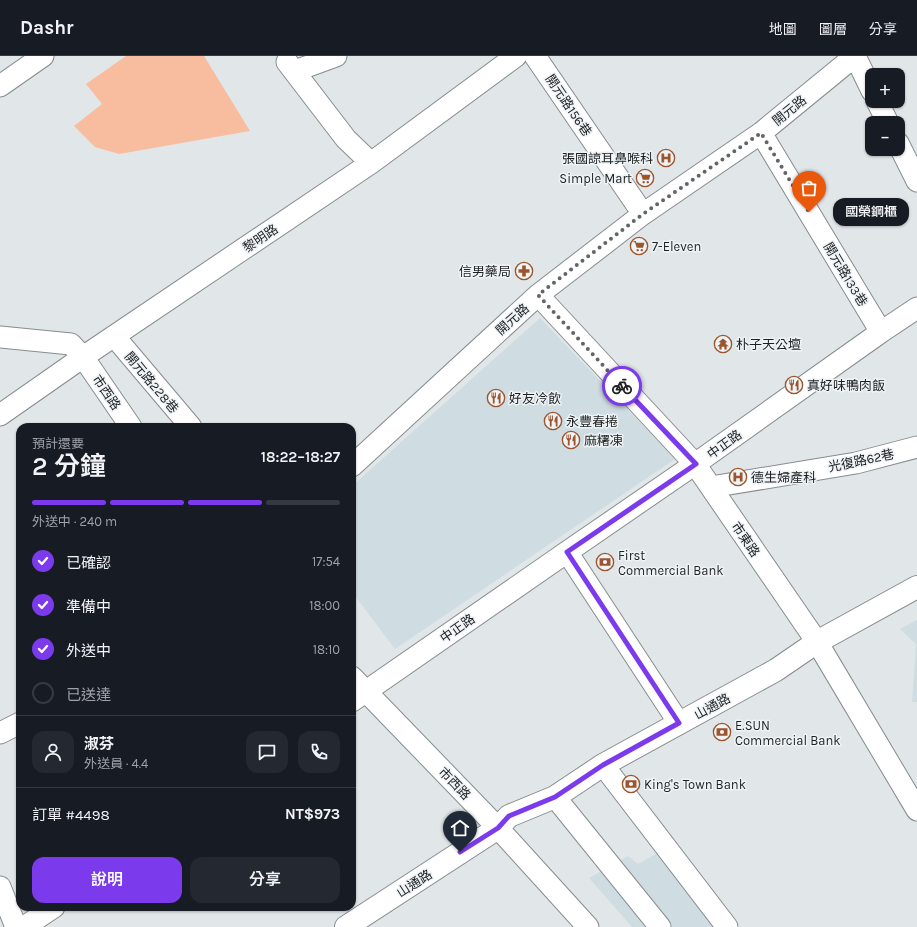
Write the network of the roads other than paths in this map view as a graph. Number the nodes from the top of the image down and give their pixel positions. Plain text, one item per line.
1 (336, 56) edge
2 (516, 56) edge
3 (535, 56) edge
4 (855, 56) edge
5 (35, 58) edge
6 (865, 77) edge
7 (0, 86) edge
8 (761, 133) junction
9 (904, 156) edge
10 (371, 163) junction
11 (917, 181) edge
12 (643, 214) junction
13 (538, 295) junction
14 (917, 308) edge
15 (881, 332) junction
16 (114, 336) junction
17 (0, 337) edge
18 (83, 357) junction
19 (0, 414) edge
20 (128, 423) edge
21 (188, 423) edge
22 (917, 448) edge
23 (356, 462) edge
24 (696, 464) junction
25 (711, 487) junction
26 (567, 552) junction
27 (917, 587) edge
28 (817, 642) junction
29 (359, 697) edge
30 (679, 723) junction
31 (16, 725) edge
32 (0, 733) edge
33 (603, 765) junction
34 (555, 797) junction
35 (917, 810) edge
36 (498, 828) junction
37 (0, 887) edge
38 (48, 911) edge
39 (16, 927) edge
40 (24, 927) edge
41 (346, 927) edge
42 (588, 927) edge
43 (660, 927) edge
44 (727, 927) edge

1 - 10 street
2 - 10 street, 黎明路
3 - 12 street, 開元路156巷
4 - 6 street
4 - 8 street, 開元路
5 - 7 street
8 - 12 street, 開元路
8 - 15 street, 開元路133巷
9 - 11 street
10 - 16 street, 黎明路
12 - 13 street, 開元路
13 - 23 street, 開元路
13 - 24 street, 市東路
14 - 15 street, 中正路
15 - 24 street, 中正路
16 - 18 street, 黎明路
16 - 21 street, 開元路228巷
17 - 18 street, 市西路
18 - 19 street, 黎明路
18 - 20 street, 市西路
22 - 25 street, 光復路62巷
24 - 25 street, 市東路
24 - 26 street, 中正路
25 - 28 street, 市東路
26 - 29 street, 中正路
26 - 30 street
27 - 28 main road, 山通路
28 - 30 main road, 山通路
28 - 35 street, 市東路
29 - 36 street, 市西路
30 - 33 main road, 山通路
31 - 32 street
33 - 34 main road, 山通路
33 - 44 street
34 - 36 main road, 山通路
34 - 43 street
36 - 41 main road, 山通路
36 - 42 street, 市西路
37 - 39 street
38 - 40 street

